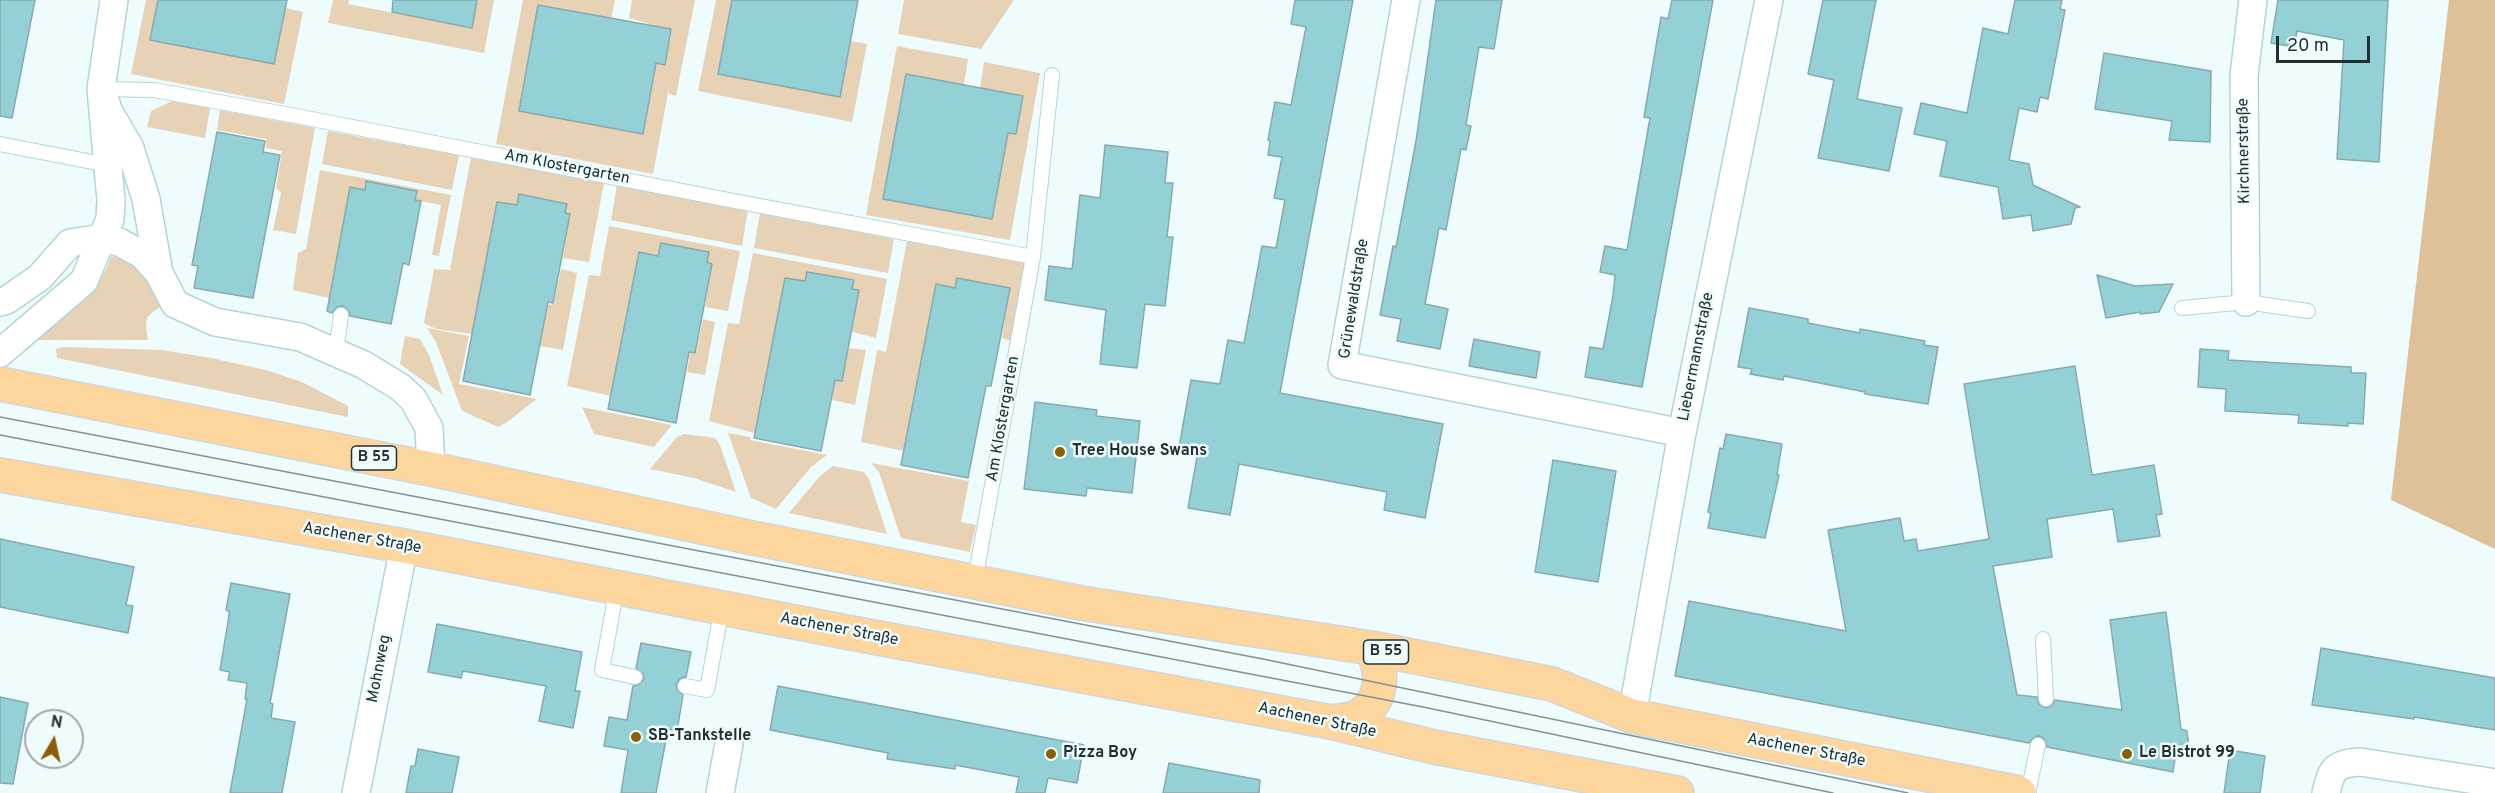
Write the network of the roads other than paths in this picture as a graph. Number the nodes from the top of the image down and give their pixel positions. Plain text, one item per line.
1 (114, 0) edge
2 (1406, 0) edge
3 (1769, 0) edge
4 (2253, 0) edge
5 (1052, 75) dead end
6 (101, 89) junction
7 (0, 144) edge
8 (108, 165) junction
9 (102, 238) junction
10 (1033, 257) junction
11 (159, 273) junction
12 (0, 302) edge
13 (2246, 302) junction
14 (2182, 308) dead end
15 (2308, 311) dead end
16 (341, 315) dead end
17 (0, 353) edge
18 (336, 353) junction
19 (0, 384) edge
20 (1682, 433) junction
21 (431, 469) junction
22 (0, 475) edge
23 (404, 546) junction
24 (975, 580) junction
25 (617, 587) junction
26 (722, 607) junction
27 (2043, 639) dead end
28 (1371, 648) junction
29 (635, 676) dead end
30 (685, 686) dead end
31 (2046, 699) dead end
32 (1632, 716) junction
33 (1331, 722) junction
34 (729, 744) dead end
35 (2038, 745) dead end
36 (2495, 783) edge
37 (356, 793) edge
38 (720, 793) edge
39 (1677, 793) edge
40 (2019, 793) edge
41 (2028, 793) edge
42 (2326, 793) edge

1 - 6 street
2 - 20 street, Grünewaldstraße
3 - 20 street, Liebermannstraße
4 - 13 street, Kirchnerstraße
5 - 10 lane, Am Klostergarten
6 - 8 street
6 - 10 lane, Am Klostergarten
6 - 11 street
7 - 8 lane
8 - 9 street
9 - 11 street
9 - 12 street
9 - 17 street
10 - 24 lane, Am Klostergarten
11 - 18 street
13 - 14 lane
13 - 15 lane
16 - 18 lane
18 - 21 street
19 - 21 main road, Aachener Straße / B 55
20 - 32 street, Liebermannstraße
21 - 24 main road, Aachener Straße / B 55
22 - 23 main road, Aachener Straße
23 - 25 main road, Aachener Straße
23 - 37 street, Mohnweg
24 - 28 main road, Aachener Straße / B 55
25 - 26 main road, Aachener Straße
25 - 29 lane
26 - 30 lane
26 - 33 main road, Aachener Straße
27 - 31 lane
28 - 32 main road, Aachener Straße / B 55
28 - 33 main road
32 - 40 main road, Aachener Straße / B 55
33 - 39 main road, Aachener Straße
34 - 38 street
35 - 41 lane
36 - 42 street

